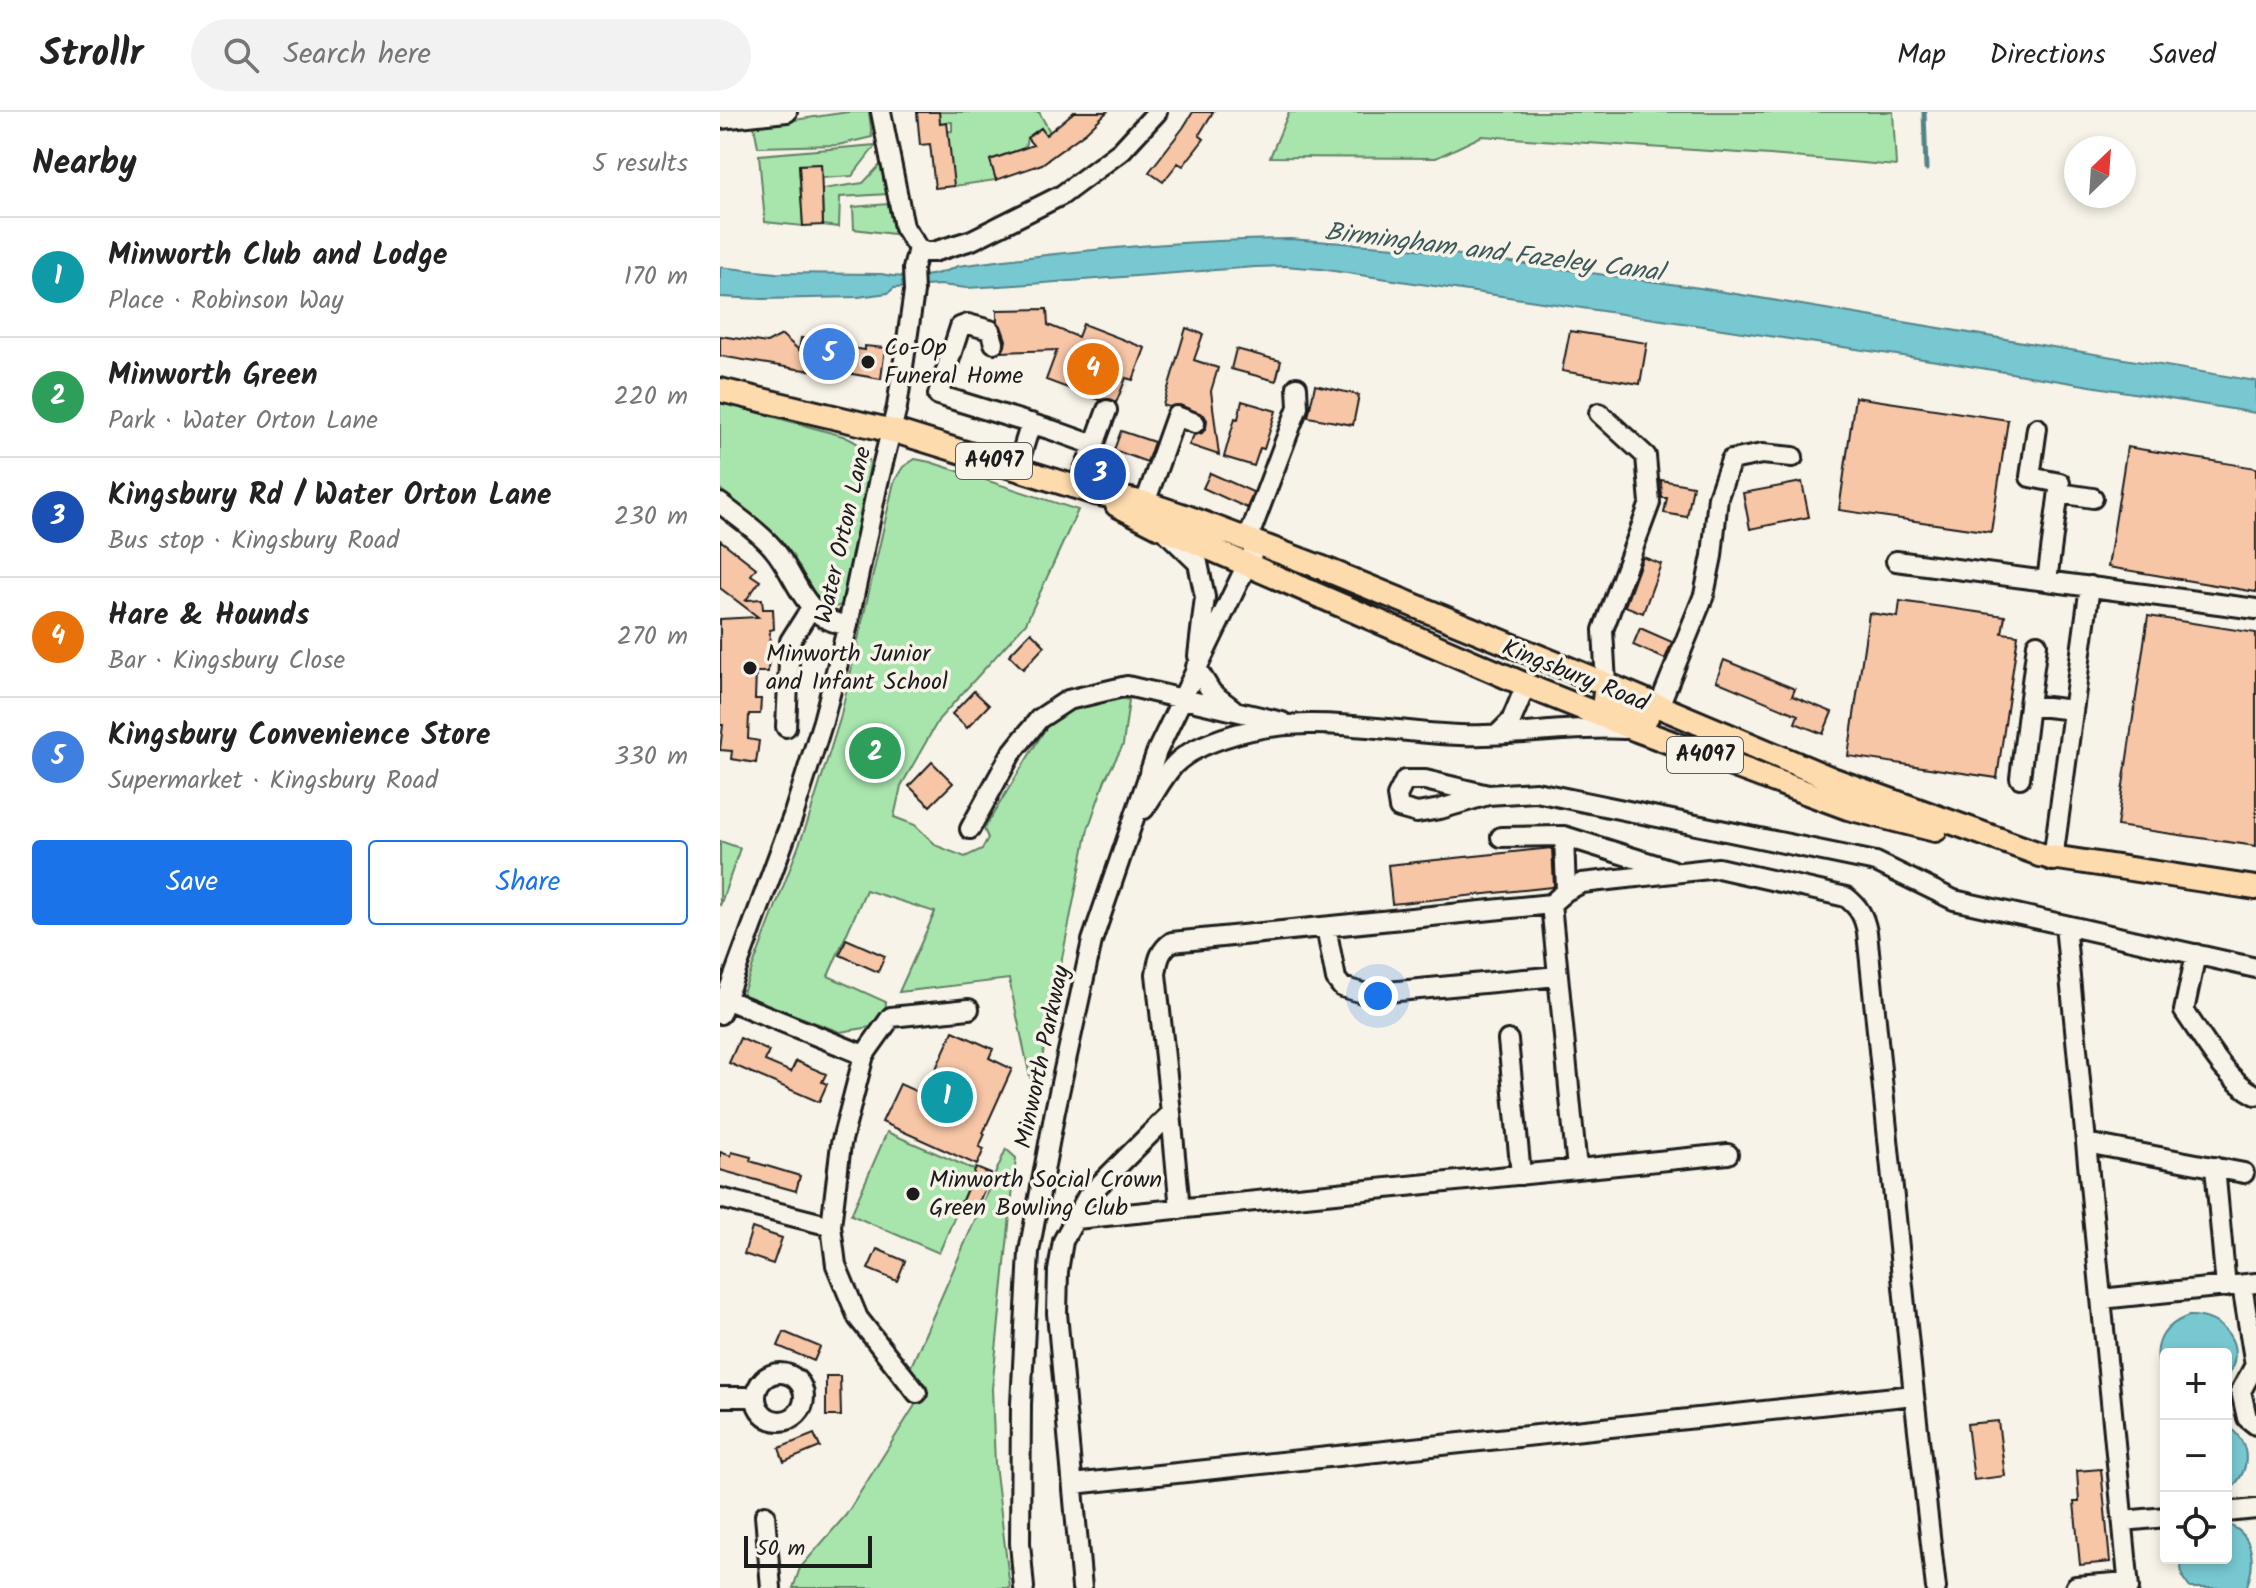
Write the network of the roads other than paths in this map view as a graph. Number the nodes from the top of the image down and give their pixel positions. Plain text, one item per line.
1 (787, 112) edge
2 (881, 112) edge
3 (1157, 112) edge
4 (720, 119) edge
5 (918, 248) junction
6 (994, 343) dead end
7 (1297, 387) dead end
8 (720, 390) edge
9 (1107, 410) dead end
10 (1599, 413) dead end
11 (1031, 423) junction
12 (1195, 423) dead end
13 (2037, 428) dead end
14 (893, 430) junction
15 (1094, 445) junction
16 (1793, 457) dead end
17 (1017, 468) junction
18 (1086, 490) junction
19 (2059, 493) junction
20 (2093, 498) dead end
21 (720, 503) edge
22 (1145, 503) junction
23 (1160, 527) junction
24 (1253, 541) junction
25 (1896, 561) dead end
26 (1247, 564) junction
27 (1353, 581) junction
28 (2047, 581) junction
29 (2090, 586) junction
30 (811, 608) junction
31 (2256, 609) edge
32 (848, 625) junction
33 (2037, 644) dead end
34 (1196, 667) junction
35 (1606, 684) junction
36 (1526, 685) junction
37 (1182, 700) junction
38 (1562, 700) junction
39 (2029, 705) junction
40 (1659, 706) junction
41 (2073, 710) junction
42 (1238, 712) junction
43 (1289, 723) junction
44 (786, 727) dead end
45 (1637, 730) junction
46 (1499, 733) junction
47 (2020, 778) dead end
48 (1488, 795) dead end
49 (1848, 808) junction
50 (1131, 828) junction
51 (970, 829) dead end
52 (1564, 836) junction
53 (1501, 837) dead end
54 (2053, 859) junction
55 (1678, 872) junction
56 (2256, 888) edge
57 (1566, 891) junction
58 (1551, 904) junction
59 (2065, 925) junction
60 (1326, 927) junction
61 (2196, 954) junction
62 (2256, 968) edge
63 (1558, 976) junction
64 (722, 1007) edge
65 (969, 1009) dead end
66 (1508, 1040) dead end
67 (864, 1055) junction
68 (2256, 1095) edge
69 (1171, 1113) junction
70 (2086, 1143) junction
71 (1728, 1154) dead end
72 (2215, 1167) junction
73 (1577, 1169) junction
74 (2244, 1173) dead end
75 (1521, 1175) junction
76 (720, 1198) edge
77 (1180, 1209) junction
78 (1076, 1219) junction
79 (831, 1226) junction
80 (2241, 1285) edge
81 (2101, 1299) junction
82 (917, 1393) dead end
83 (1914, 1395) junction
84 (720, 1397) edge
85 (756, 1397) dead end
86 (2256, 1425) edge
87 (1073, 1484) junction
88 (2256, 1509) edge
89 (2232, 1511) edge
90 (765, 1515) dead end
91 (2160, 1518) edge
92 (2123, 1521) junction
93 (2129, 1585) edge
94 (771, 1588) edge
95 (1024, 1588) edge
96 (1082, 1588) edge
97 (1936, 1588) edge
98 (2075, 1588) edge

1 - 4 street
2 - 5 street
3 - 5 street
5 - 14 street, Water Orton Lane
6 - 11 street
7 - 24 street, Minworth Parkway
8 - 14 main road, Kingsbury Road / A4097
9 - 15 street
10 - 35 street
11 - 15 street
11 - 17 street
12 - 22 street
13 - 19 street
14 - 17 main road, Kingsbury Road / A4097
14 - 32 street, Water Orton Lane
15 - 18 street
16 - 40 street
17 - 18 main road, Kingsbury Road / A4097
18 - 22 main road, Kingsbury Road / A4097
18 - 23 main road, Kingsbury Road / A4097
19 - 20 street
19 - 28 street
21 - 30 street
22 - 24 main road, Kingsbury Road / A4097
23 - 26 main road, Kingsbury Road / A4097
23 - 34 street, Minworth Parkway
24 - 26 street, Minworth Parkway
24 - 27 main road, Kingsbury Road / A4097
25 - 28 street
26 - 34 street, Minworth Parkway
26 - 36 main road, Kingsbury Road / A4097
27 - 35 main road, Kingsbury Road / A4097
27 - 36 main road
28 - 29 street
29 - 31 street
29 - 41 street
30 - 32 street
30 - 44 street, Water Orton Lane
32 - 64 street, Water Orton Lane
33 - 39 street
34 - 37 street, Minworth Parkway
34 - 42 street
35 - 38 main road
35 - 40 main road, Kingsbury Road / A4097
35 - 49 main road
36 - 38 main road, Kingsbury Road / A4097
36 - 46 street
37 - 42 street
37 - 50 street, Minworth Parkway
37 - 51 street
38 - 45 main road, Kingsbury Road / A4097
39 - 41 street
39 - 47 street
40 - 54 main road, Kingsbury Road / A4097
41 - 54 street
42 - 43 street
43 - 46 street, Minworth Parkway
43 - 50 street, Minworth Parkway
45 - 46 street, Minworth Parkway
45 - 49 main road, Kingsbury Road / A4097
48 - 59 street
49 - 54 main road, Kingsbury Road / A4097
50 - 95 street, Minworth Parkway
52 - 53 street
52 - 55 street
52 - 57 street
54 - 56 main road, Kingsbury Road / A4097
55 - 57 street
55 - 83 street
57 - 58 street
58 - 60 street
58 - 63 street
59 - 61 street
59 - 70 street
60 - 63 street
60 - 69 street
61 - 62 street
61 - 68 street
63 - 73 street
64 - 67 street
65 - 67 street
66 - 75 street
67 - 79 street
69 - 77 street
69 - 78 street
70 - 72 street
70 - 81 street
71 - 73 street
72 - 74 street
72 - 80 street
73 - 75 street
75 - 77 street
76 - 79 street
77 - 78 street
78 - 87 street
79 - 82 street
80 - 81 street
80 - 86 street
81 - 92 street
83 - 87 street
83 - 97 street
84 - 85 street
87 - 96 street
88 - 89 street
90 - 94 street
91 - 92 street
92 - 93 street
93 - 98 street

